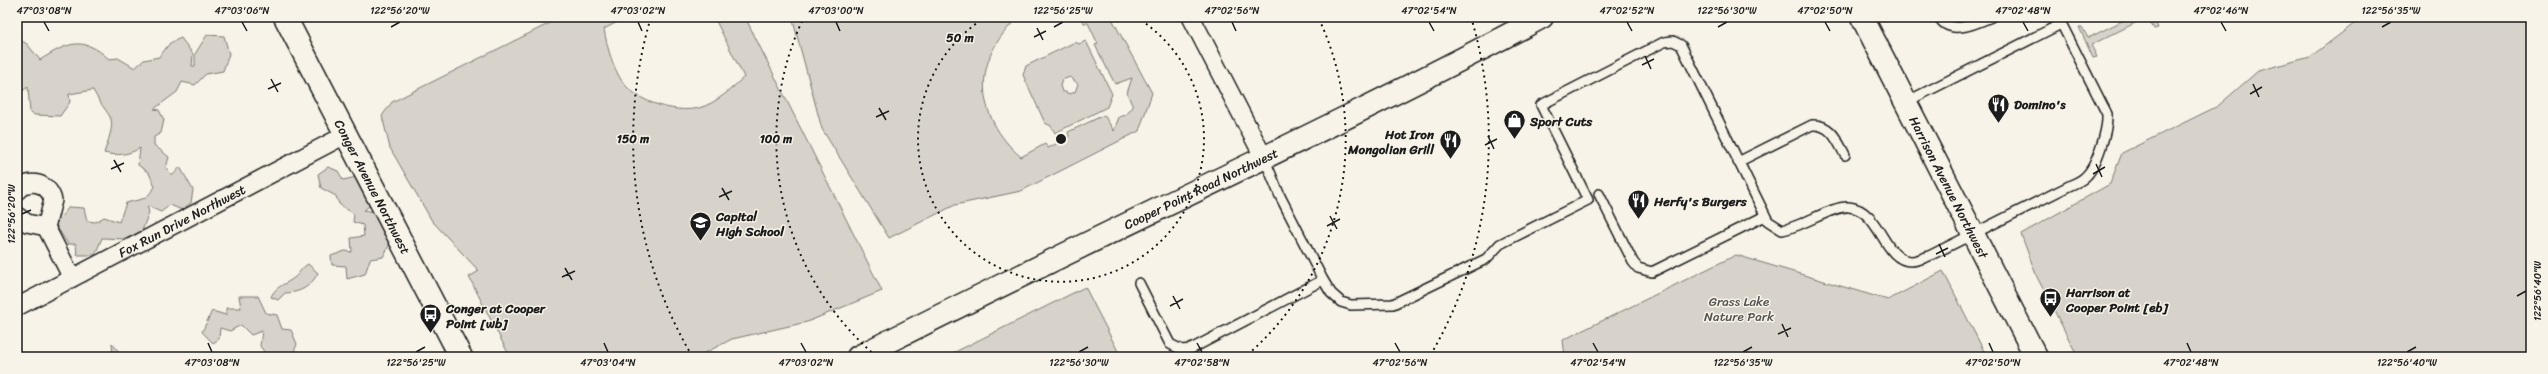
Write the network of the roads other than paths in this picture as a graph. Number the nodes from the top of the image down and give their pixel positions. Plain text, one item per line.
1 (285, 17) edge
2 (1191, 17) edge
3 (1542, 17) edge
4 (1862, 17) edge
5 (1939, 17) edge
6 (1990, 17) edge
7 (2059, 20) edge
8 (1906, 102) junction
9 (347, 134) junction
10 (1845, 155) dead end
11 (1265, 160) junction
12 (1738, 162) junction
13 (17, 191) edge
14 (1599, 194) dead end
15 (17, 216) edge
16 (1765, 216) junction
17 (46, 227) junction
18 (1973, 234) junction
19 (72, 278) junction
20 (1323, 280) junction
21 (1139, 283) dead end
22 (17, 307) edge
23 (461, 357) edge
24 (858, 357) edge
25 (2036, 357) edge

1 - 9 main road, Conger Avenue Northwest
2 - 11 street
3 - 11 main road, Cooper Point Road Northwest
4 - 8 main road, Harrison Avenue Northwest
5 - 6 lane
7 - 8 lane
7 - 18 lane
8 - 18 main road, Harrison Avenue Northwest
9 - 19 street, Fox Run Drive Northwest
9 - 23 main road, Conger Avenue Northwest
10 - 12 lane
11 - 20 lane
11 - 24 main road, Cooper Point Road Northwest
12 - 16 lane
12 - 20 lane
13 - 17 street
14 - 16 lane
15 - 17 street
16 - 18 lane
17 - 19 street
18 - 25 main road, Harrison Avenue Northwest
19 - 22 street, Fox Run Drive Northwest
20 - 21 lane

